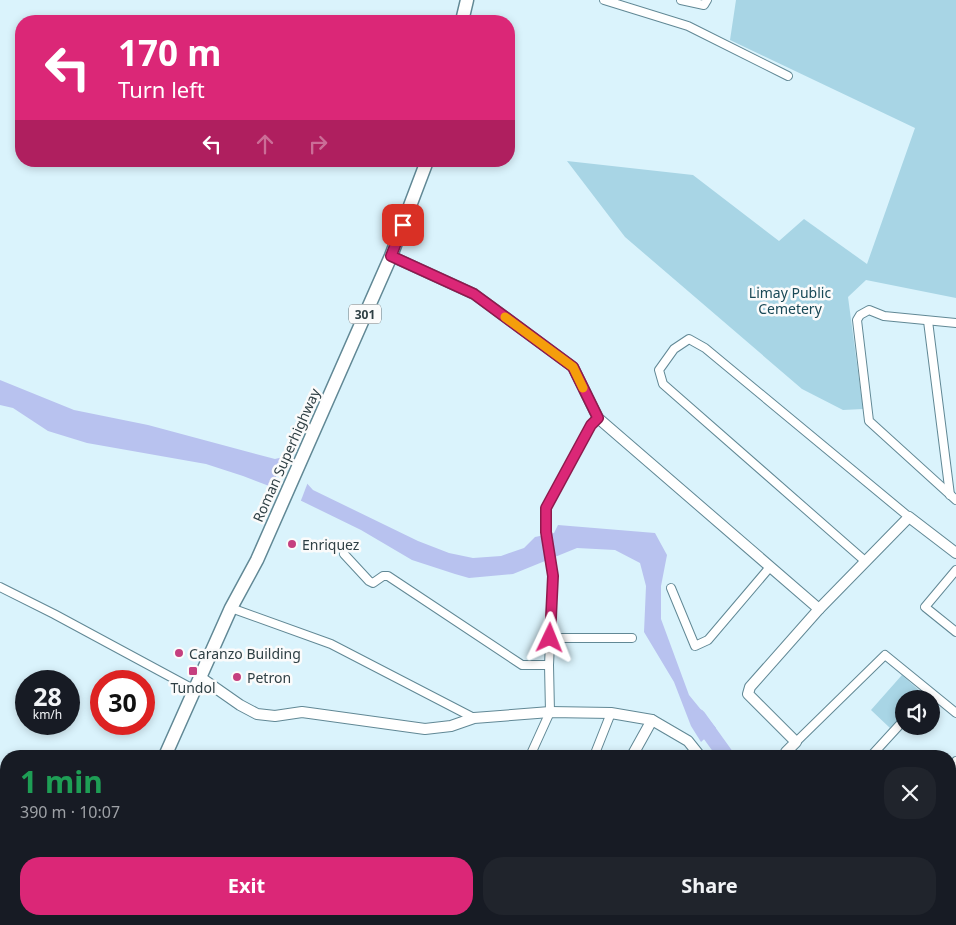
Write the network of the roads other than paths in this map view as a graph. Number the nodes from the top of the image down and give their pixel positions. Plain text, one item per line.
1 (467, 0) edge
2 (604, 0) edge
3 (681, 0) edge
4 (707, 0) edge
5 (463, 15) edge
6 (788, 76) dead end
7 (424, 167) edge
8 (391, 256) junction
9 (928, 321) junction
10 (956, 324) edge
11 (598, 418) junction
12 (953, 497) edge
13 (909, 517) junction
14 (956, 553) edge
15 (344, 554) dead end
16 (865, 561) junction
17 (770, 567) junction
18 (956, 570) edge
19 (0, 586) edge
20 (671, 588) dead end
21 (231, 608) junction
22 (819, 609) junction
23 (956, 632) edge
24 (550, 638) junction
25 (632, 638) dead end
26 (549, 665) junction
27 (200, 678) junction
28 (195, 690) junction
29 (928, 690) edge
30 (940, 700) edge
31 (550, 712) junction
32 (956, 712) edge
33 (611, 713) junction
34 (474, 718) junction
35 (652, 720) junction
36 (895, 730) edge
37 (796, 742) junction
38 (167, 750) edge
39 (533, 750) edge
40 (596, 750) edge
41 (635, 750) edge
42 (696, 750) edge
43 (791, 750) edge
44 (876, 750) edge

1 - 5 main road
2 - 6 street
3 - 4 street
7 - 8 main road, Roman Superhighway / 301
8 - 11 street
8 - 21 main road, Roman Superhighway / 301
9 - 10 street
9 - 12 street
9 - 12 street
11 - 17 street
11 - 24 street
13 - 14 street
13 - 16 street
13 - 16 street
15 - 26 street
16 - 22 street
17 - 20 street
17 - 22 street
18 - 23 street
19 - 28 street
21 - 27 main road, Roman Superhighway / 301
21 - 34 street
22 - 37 street
24 - 25 street
24 - 26 street
26 - 31 street
27 - 28 main road, Roman Superhighway / 301
27 - 34 street
28 - 38 main road, Roman Superhighway / 301
29 - 37 street
30 - 32 street
31 - 33 street
31 - 34 street
31 - 39 street
33 - 35 street
33 - 40 street
35 - 41 street
35 - 42 street
36 - 44 street
37 - 43 street

